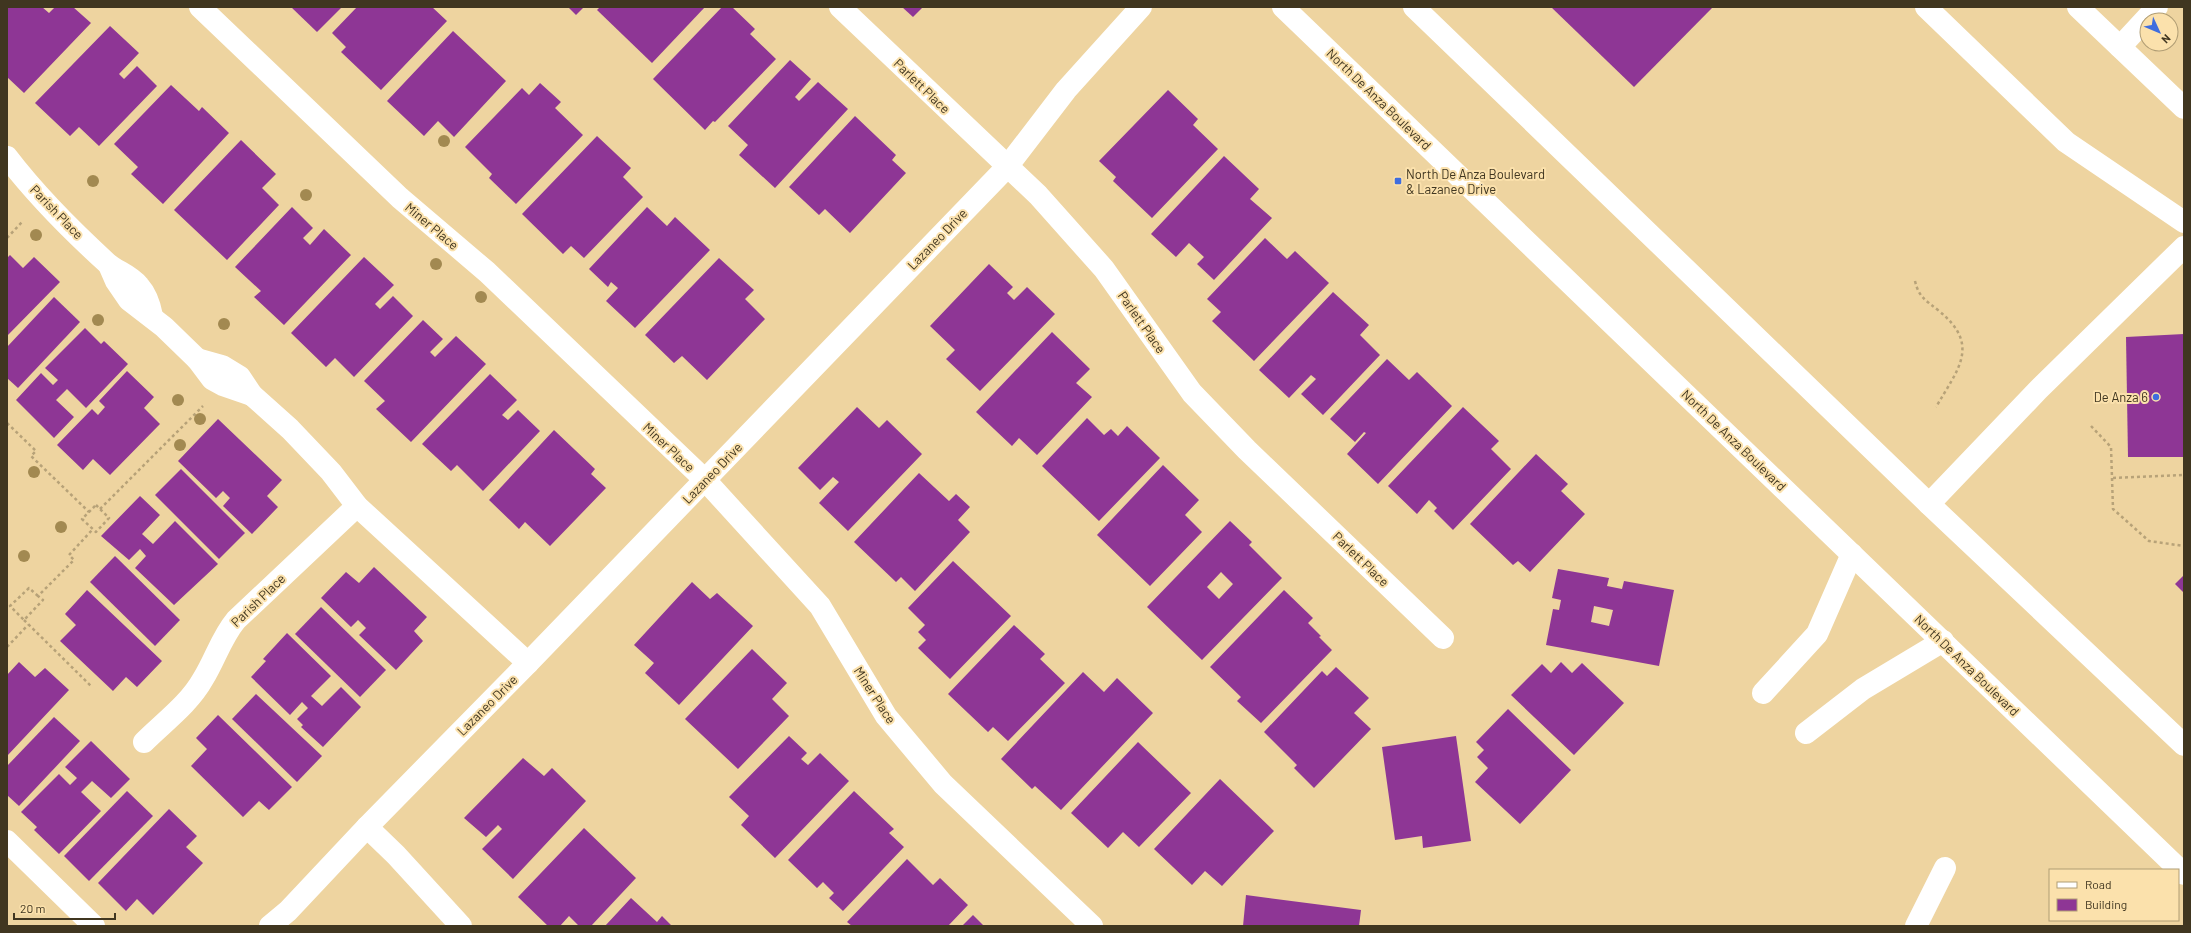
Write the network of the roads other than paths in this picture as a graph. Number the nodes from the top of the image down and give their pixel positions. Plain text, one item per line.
1 (200, 7) edge
2 (840, 7) edge
3 (1141, 7) edge
4 (1283, 7) edge
5 (1414, 7) edge
6 (1926, 7) edge
7 (2078, 7) edge
8 (2158, 7) edge
9 (2120, 47) junction
10 (2184, 108) edge
11 (7, 157) edge
12 (1007, 167) junction
13 (2184, 222) edge
14 (2184, 247) edge
15 (197, 359) junction
16 (252, 395) junction
17 (705, 480) junction
18 (1929, 504) junction
19 (357, 506) junction
20 (1852, 554) junction
21 (1443, 638) dead end
22 (1942, 641) junction
23 (528, 663) junction
24 (1763, 693) dead end
25 (1806, 733) dead end
26 (144, 742) dead end
27 (2184, 745) edge
28 (367, 827) junction
29 (7, 841) edge
30 (1945, 868) dead end
31 (2179, 869) edge
32 (94, 926) edge
33 (270, 926) edge
34 (461, 926) edge
35 (1092, 926) edge
36 (1916, 926) edge

1 - 17 street, Miner Place
2 - 12 street, Parlett Place
3 - 12 street, Lazaneo Drive
4 - 20 street, North De Anza Boulevard
5 - 18 street
6 - 13 street
7 - 9 street
8 - 9 street
9 - 10 street
11 - 15 street, Parish Place
12 - 17 street, Lazaneo Drive
12 - 21 street, Parlett Place
14 - 18 street
15 - 16 street, Parish Place
15 - 16 street, Parish Place
16 - 19 street, Parish Place
17 - 23 street, Lazaneo Drive
17 - 35 street, Miner Place
18 - 27 street
19 - 23 street, Parish Place
19 - 26 street, Parish Place
20 - 22 street, North De Anza Boulevard
20 - 24 street
22 - 25 street
22 - 31 street, North De Anza Boulevard
23 - 28 street, Lazaneo Drive
28 - 33 street, Lazaneo Drive
28 - 34 street
29 - 32 street
30 - 36 street

